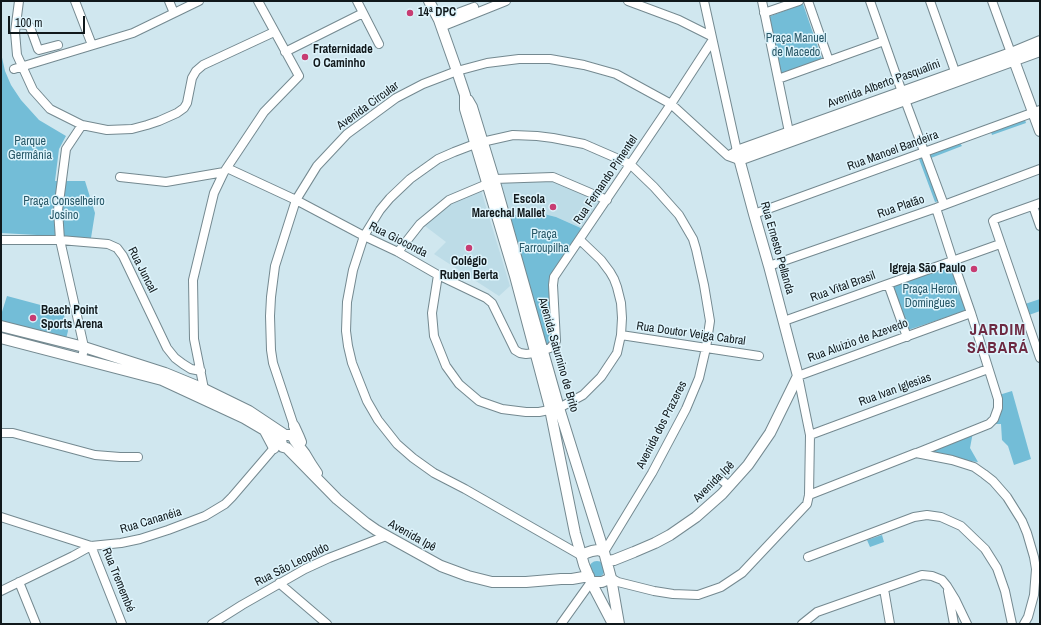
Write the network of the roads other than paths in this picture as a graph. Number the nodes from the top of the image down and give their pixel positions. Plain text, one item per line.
1 (19, 1) edge
2 (75, 1) edge
3 (168, 1) edge
4 (199, 1) edge
5 (258, 1) edge
6 (357, 1) edge
7 (429, 1) edge
8 (506, 1) edge
9 (628, 1) edge
10 (704, 1) edge
11 (762, 1) edge
12 (799, 1) edge
13 (808, 1) edge
14 (870, 1) edge
15 (930, 1) edge
16 (992, 1) edge
17 (474, 7) edge
18 (174, 13) junction
19 (363, 13) junction
20 (764, 13) junction
21 (440, 23) junction
22 (16, 24) junction
23 (274, 32) junction
24 (712, 38) junction
25 (884, 40) junction
26 (1040, 41) edge
27 (379, 44) dead end
28 (58, 45) dead end
29 (92, 45) junction
30 (1040, 51) edge
31 (285, 52) junction
32 (1013, 57) junction
33 (829, 61) junction
34 (18, 68) junction
35 (458, 70) junction
36 (957, 77) junction
37 (778, 79) junction
38 (904, 96) junction
39 (671, 104) junction
40 (1037, 112) edge
41 (82, 125) junction
42 (1040, 131) edge
43 (790, 136) junction
44 (479, 143) junction
45 (924, 152) junction
46 (734, 155) junction
47 (630, 164) junction
48 (1040, 169) edge
49 (225, 170) junction
50 (120, 177) dead end
51 (489, 181) junction
52 (296, 200) junction
53 (607, 200) junction
54 (1036, 204) edge
55 (940, 206) junction
56 (754, 214) junction
57 (1040, 226) edge
58 (364, 236) junction
59 (1, 240) edge
60 (60, 240) junction
61 (580, 240) junction
62 (1000, 244) junction
63 (398, 252) junction
64 (953, 261) junction
65 (769, 266) junction
66 (438, 275) junction
67 (888, 284) junction
68 (971, 313) junction
69 (784, 321) junction
70 (1, 326) edge
71 (621, 335) junction
72 (906, 337) junction
73 (1, 338) edge
74 (84, 347) junction
75 (706, 348) junction
76 (539, 352) junction
77 (759, 356) dead end
78 (1040, 358) edge
79 (82, 359) junction
80 (988, 369) junction
81 (201, 371) junction
82 (798, 376) junction
83 (204, 389) junction
84 (555, 410) junction
85 (1, 433) edge
86 (810, 435) junction
87 (287, 438) junction
88 (916, 453) junction
89 (305, 454) junction
90 (138, 457) dead end
91 (719, 478) dead end
92 (729, 486) junction
93 (809, 496) junction
94 (351, 510) junction
95 (1, 518) edge
96 (386, 536) junction
97 (91, 546) junction
98 (606, 557) junction
99 (808, 557) dead end
100 (583, 560) junction
101 (1038, 570) edge
102 (611, 578) junction
103 (561, 579) junction
104 (590, 579) junction
105 (19, 582) junction
106 (279, 583) junction
107 (947, 586) junction
108 (884, 589) junction
109 (1, 591) edge
110 (36, 624) edge
111 (122, 624) edge
112 (212, 624) edge
113 (327, 624) edge
114 (561, 624) edge
115 (613, 624) edge
116 (619, 624) edge
117 (802, 624) edge
118 (890, 624) edge
119 (954, 624) edge
120 (968, 624) edge
121 (1012, 624) edge
122 (1024, 624) edge

1 - 22 street
2 - 29 street
3 - 18 street
4 - 18 street
5 - 23 street
6 - 19 street
7 - 21 main road, Avenida Saturnino de Brito
8 - 17 street
9 - 24 street
10 - 24 street, Rua Ernesto Pellanda
11 - 20 street
12 - 20 street
13 - 33 street
14 - 25 street
15 - 36 street
16 - 32 street
17 - 21 street
18 - 29 street
19 - 27 street
19 - 31 street
20 - 37 street
21 - 35 main road, Avenida Saturnino de Brito
22 - 28 street
22 - 34 street
23 - 31 street
23 - 41 street
24 - 39 street, Rua Fernando Pimentel
24 - 46 street, Rua Ernesto Pellanda
25 - 33 street
25 - 38 street
26 - 32 main road, Avenida Alberto Pasqualini
29 - 34 street
30 - 32 main road, Avenida Alberto Pasqualini
31 - 49 street
32 - 36 main road, Avenida Alberto Pasqualini
32 - 40 main road
33 - 37 street
34 - 41 street
35 - 39 street, Avenida Circular
35 - 44 main road, Avenida Saturnino de Brito
35 - 52 street, Avenida Circular
36 - 38 main road, Avenida Alberto Pasqualini
37 - 43 street
38 - 43 main road, Avenida Alberto Pasqualini
38 - 45 street
39 - 46 street, Avenida Circular
39 - 47 street, Rua Fernando Pimentel
40 - 42 main road
40 - 45 street, Rua Manoel Bandeira
41 - 60 street
43 - 46 main road, Avenida Alberto Pasqualini
44 - 47 street, Avenida dos Prazeres
44 - 51 main road, Avenida Saturnino de Brito
44 - 58 street, Avenida dos Prazeres
45 - 55 street
45 - 56 street, Rua Manoel Bandeira
46 - 56 main road, Rua Ernesto Pellanda
47 - 53 street, Rua Fernando Pimentel
47 - 75 street, Avenida dos Prazeres
48 - 55 street, Rua Platão
49 - 50 street
49 - 52 street, Rua Gioconda
49 - 81 street
51 - 53 street
51 - 63 street
51 - 76 main road, Avenida Saturnino de Brito
52 - 58 street, Rua Gioconda
52 - 87 street, Avenida Circular
53 - 61 street, Rua Fernando Pimentel
54 - 57 street
54 - 62 street
55 - 64 street
55 - 65 street, Rua Platão
56 - 65 main road, Rua Ernesto Pellanda
58 - 63 street, Rua Gioconda
58 - 100 street, Avenida dos Prazeres
59 - 60 street, Rua Juncal
60 - 74 street
60 - 81 street, Rua Juncal
61 - 71 street
61 - 76 street, Rua Fernando Pimentel
62 - 64 street, Rua Vital Brasil
62 - 78 street
63 - 66 street, Rua Gioconda
64 - 67 street, Rua Vital Brasil
64 - 68 street
65 - 69 main road, Rua Ernesto Pellanda
66 - 76 street, Rua Gioconda
66 - 84 street
67 - 69 street, Rua Vital Brasil
67 - 72 street
68 - 72 street, Rua Aluizio de Azevedo
68 - 80 street
69 - 82 main road, Rua Ernesto Pellanda
70 - 74 main road
71 - 75 street, Rua Doutor Veiga Cabral
71 - 84 street
72 - 82 street, Rua Aluizio de Azevedo
73 - 79 main road
74 - 79 street
74 - 83 main road
75 - 77 street, Rua Doutor Veiga Cabral
75 - 98 street, Avenida dos Prazeres
76 - 84 main road, Avenida Saturnino de Brito
79 - 87 main road
80 - 86 street, Rua Ivan Iglesias
80 - 88 street
81 - 83 street
82 - 86 street, Rua Ernesto Pellanda
82 - 92 main road, Avenida Ipê
83 - 87 main road
84 - 98 main road, Avenida Saturnino de Brito
84 - 100 main road, Avenida Saturnino de Brito
85 - 90 street
86 - 93 street, Rua Ernesto Pellanda
87 - 89 main road, Avenida Ipê
87 - 89 main road
87 - 94 main road, Avenida Ipê
87 - 97 street, Rua Cananéia
88 - 93 street
88 - 101 street
89 - 94 main road, Avenida Ipê
91 - 92 street
92 - 98 main road, Avenida Ipê
93 - 102 street, Rua Ernesto Pellanda
94 - 96 main road, Avenida Ipê
95 - 97 street, Rua Cananéia
96 - 103 main road, Avenida Ipê
96 - 106 street, Rua São Leopoldo
97 - 105 street
97 - 111 street, Rua Tremembé
98 - 100 main road
98 - 102 main road, Avenida Saturnino de Brito
99 - 121 street
100 - 103 main road, Avenida Ipê
100 - 104 main road, Avenida Saturnino de Brito
101 - 122 street
102 - 104 main road
102 - 116 main road, Avenida Saturnino de Brito
103 - 104 main road, Avenida Ipê
104 - 114 street
104 - 115 main road, Avenida Saturnino de Brito
105 - 109 street
105 - 110 street
106 - 112 street, Rua São Leopoldo
106 - 113 street
107 - 108 street
107 - 119 street
107 - 120 street
108 - 117 street
108 - 118 street

